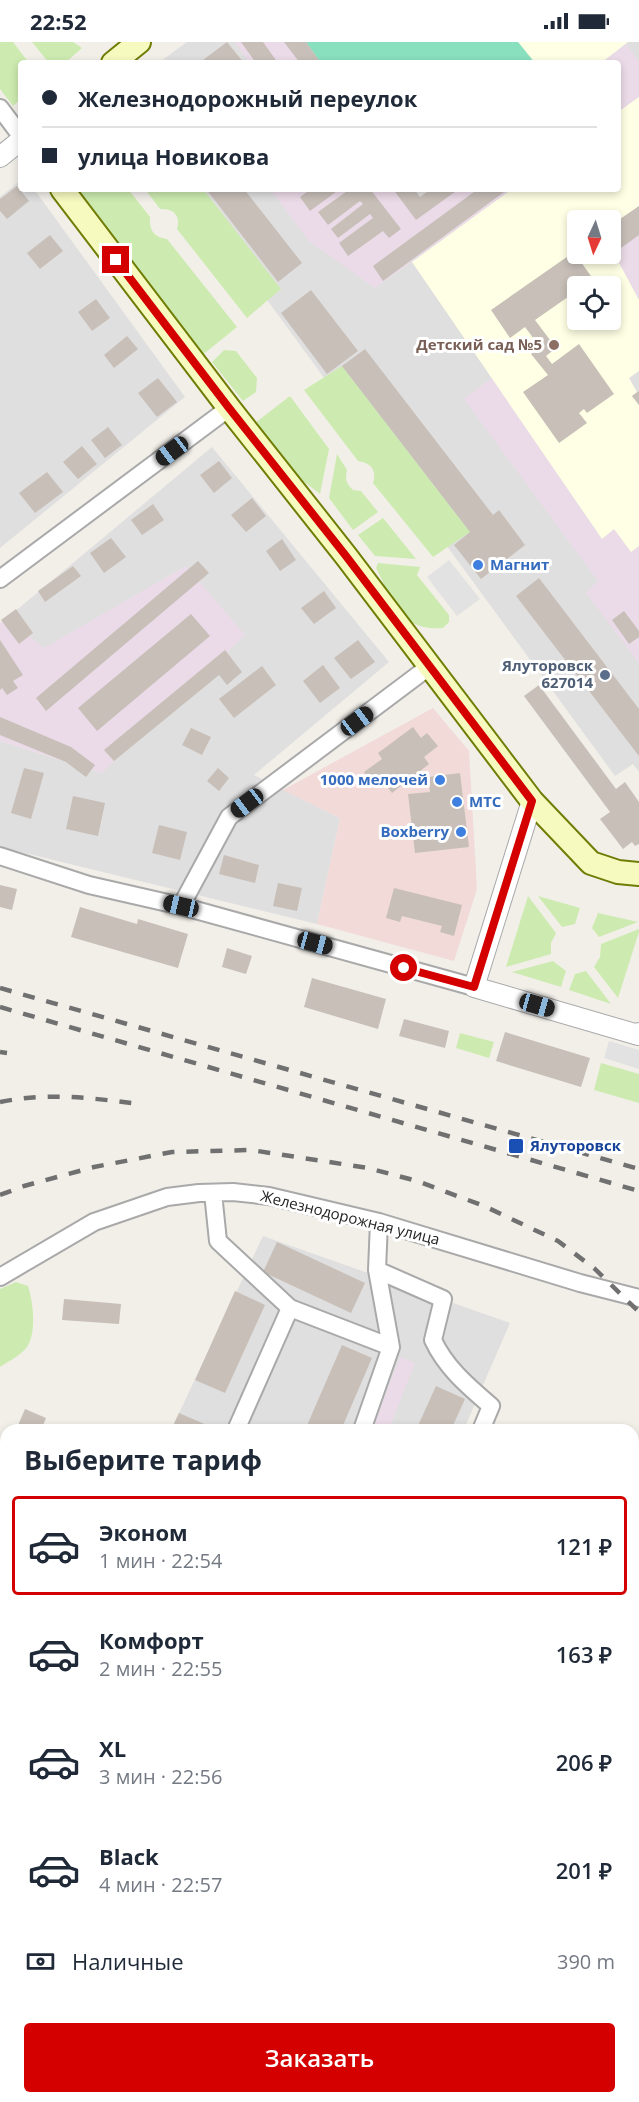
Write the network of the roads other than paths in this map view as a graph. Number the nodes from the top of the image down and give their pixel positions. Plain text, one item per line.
1 (139, 42) edge
2 (117, 60) edge
3 (0, 108) edge
4 (18, 134) edge
5 (18, 141) edge
6 (0, 157) edge
7 (64, 192) edge
8 (229, 408) junction
9 (0, 579) edge
10 (430, 666) junction
11 (532, 801) junction
12 (0, 856) edge
13 (639, 874) edge
14 (181, 906) junction
15 (474, 987) junction
16 (639, 1034) edge
17 (213, 1193) junction
18 (379, 1222) junction
19 (376, 1270) junction
20 (0, 1277) edge
21 (639, 1298) edge
22 (290, 1308) junction
23 (392, 1347) junction
24 (239, 1424) edge
25 (364, 1424) edge
26 (484, 1424) edge

1 - 2 main road
3 - 4 street
5 - 6 street
7 - 8 main road
8 - 9 street
8 - 10 main road
10 - 11 main road
10 - 14 street
11 - 13 main road
11 - 15 street
12 - 14 street
14 - 15 street
15 - 16 street
17 - 18 street, Железнодорожная улица
17 - 20 street, Железнодорожная улица
17 - 22 street
18 - 19 street
18 - 21 street, Железнодорожная улица
19 - 23 street
19 - 26 street
22 - 23 street
22 - 24 street
23 - 25 street

